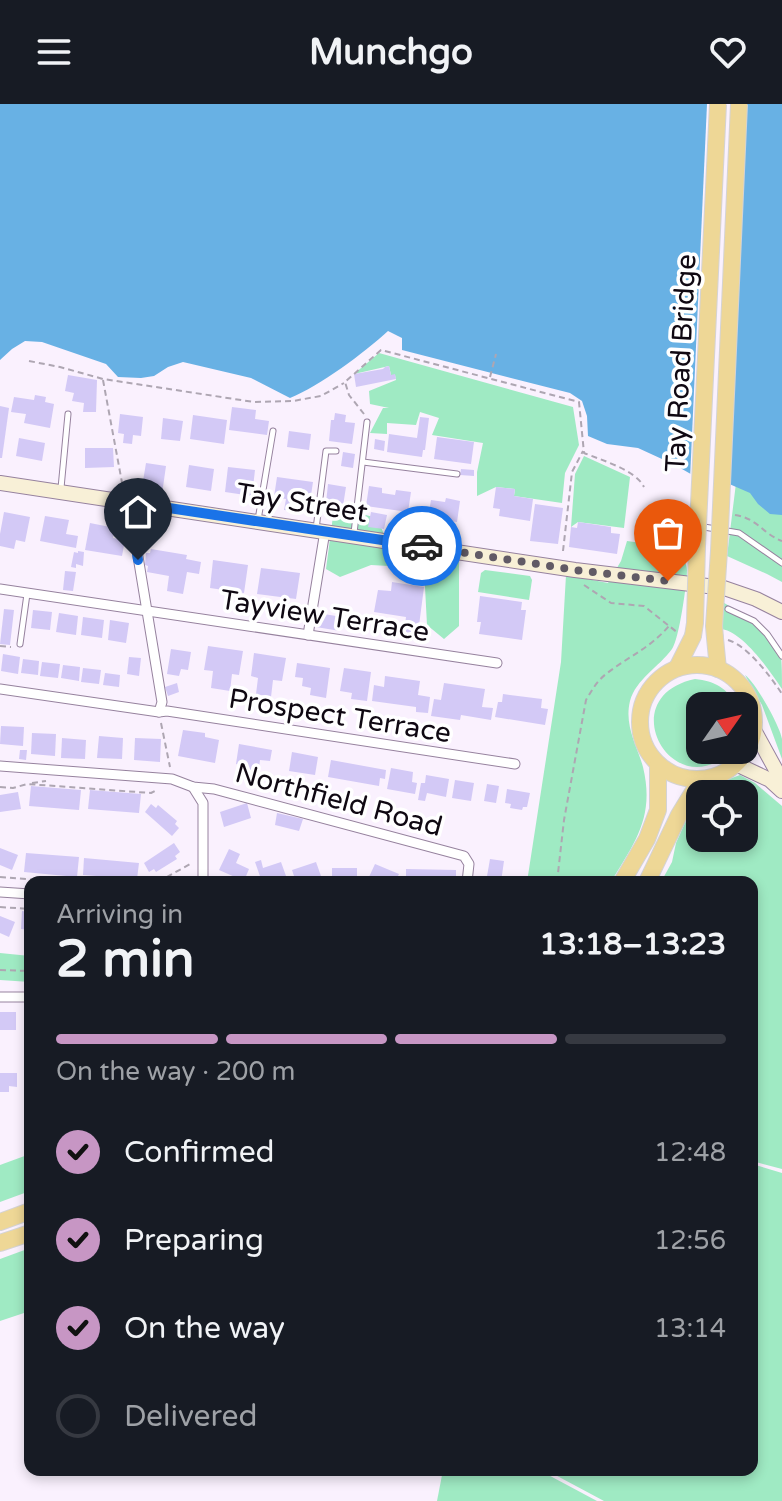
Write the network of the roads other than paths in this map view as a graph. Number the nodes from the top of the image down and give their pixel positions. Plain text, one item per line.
1 (718, 104) edge
2 (739, 104) edge
3 (68, 414) dead end
4 (367, 422) road end
5 (273, 431) dead end
6 (336, 451) dead end
7 (362, 462) junction
8 (457, 474) dead end
9 (0, 483) edge
10 (61, 493) junction
11 (127, 502) junction
12 (258, 521) junction
13 (681, 523) dead end
14 (320, 531) junction
15 (354, 536) junction
16 (782, 563) edge
17 (0, 589) edge
18 (27, 593) junction
19 (728, 609) dead end
20 (146, 610) junction
21 (782, 612) edge
22 (308, 635) junction
23 (20, 646) road end
24 (782, 656) edge
25 (497, 663) dead end
26 (677, 668) junction
27 (718, 669) junction
28 (0, 689) edge
29 (745, 692) edge
30 (160, 716) junction
31 (758, 737) edge
32 (515, 764) dead end
33 (658, 764) junction
34 (736, 764) joint
35 (0, 766) edge
36 (701, 779) junction
37 (782, 781) edge
38 (193, 787) junction
39 (782, 791) edge
40 (203, 876) edge
41 (468, 876) edge
42 (625, 876) edge
43 (650, 876) edge
44 (0, 892) edge
45 (24, 894) edge
46 (0, 997) edge
47 (24, 997) edge
48 (24, 1213) edge
49 (0, 1222) edge
50 (24, 1235) edge
51 (0, 1243) edge

1 - 26 highway, Tay Road Bridge, bridge
2 - 27 highway, Tay Road Bridge, bridge
3 - 10 lane
4 - 7 lane
5 - 12 lane
6 - 14 lane
7 - 8 lane
7 - 15 lane
9 - 10 main road, Tay Street
10 - 11 main road, Tay Street
11 - 12 main road, Tay Street
11 - 20 street
12 - 14 main road, Tay Street
13 - 16 lane
14 - 15 main road, Tay Street
14 - 22 street
15 - 21 main road, Tay Street
17 - 18 street, Tayview Terrace
18 - 20 street, Tayview Terrace
18 - 23 lane
19 - 24 lane
20 - 22 street, Tayview Terrace
20 - 30 street
22 - 25 street, Tayview Terrace
26 - 27 highway
26 - 33 highway
27 - 29 highway
28 - 30 street, Prospect Terrace
30 - 32 street, Prospect Terrace
31 - 37 main road
33 - 36 highway
33 - 42 highway
34 - 36 highway
34 - 39 main road
35 - 38 street, Northfield Road
36 - 43 highway
38 - 40 street
38 - 41 street, Northfield Road
44 - 45 street
46 - 47 street
48 - 49 highway
50 - 51 highway

